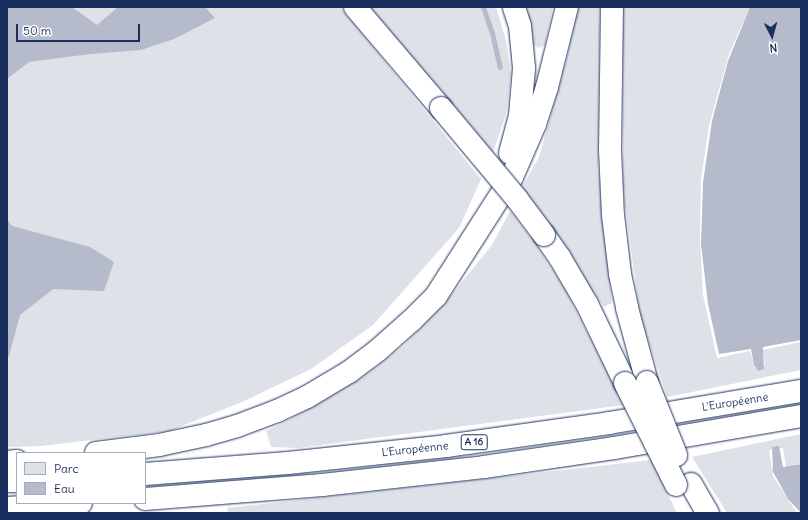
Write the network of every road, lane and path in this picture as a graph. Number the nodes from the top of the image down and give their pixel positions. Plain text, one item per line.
1 (355, 7) edge
2 (514, 7) edge
3 (567, 7) edge
4 (612, 7) edge
5 (473, 240) junction
6 (801, 391) edge
7 (801, 416) edge
8 (103, 452) edge
9 (146, 474) edge
10 (684, 485) junction
11 (146, 499) edge
12 (66, 504) edge
13 (7, 508) edge
14 (694, 513) edge
15 (708, 513) edge

1 - 10 highway, bridge
2 - 5 highway
3 - 5 highway
4 - 10 highway, bridge
5 - 8 highway
6 - 9 highway, L'Européenne / A 16
7 - 11 highway, A 16
10 - 14 highway
10 - 15 highway
12 - 13 highway

